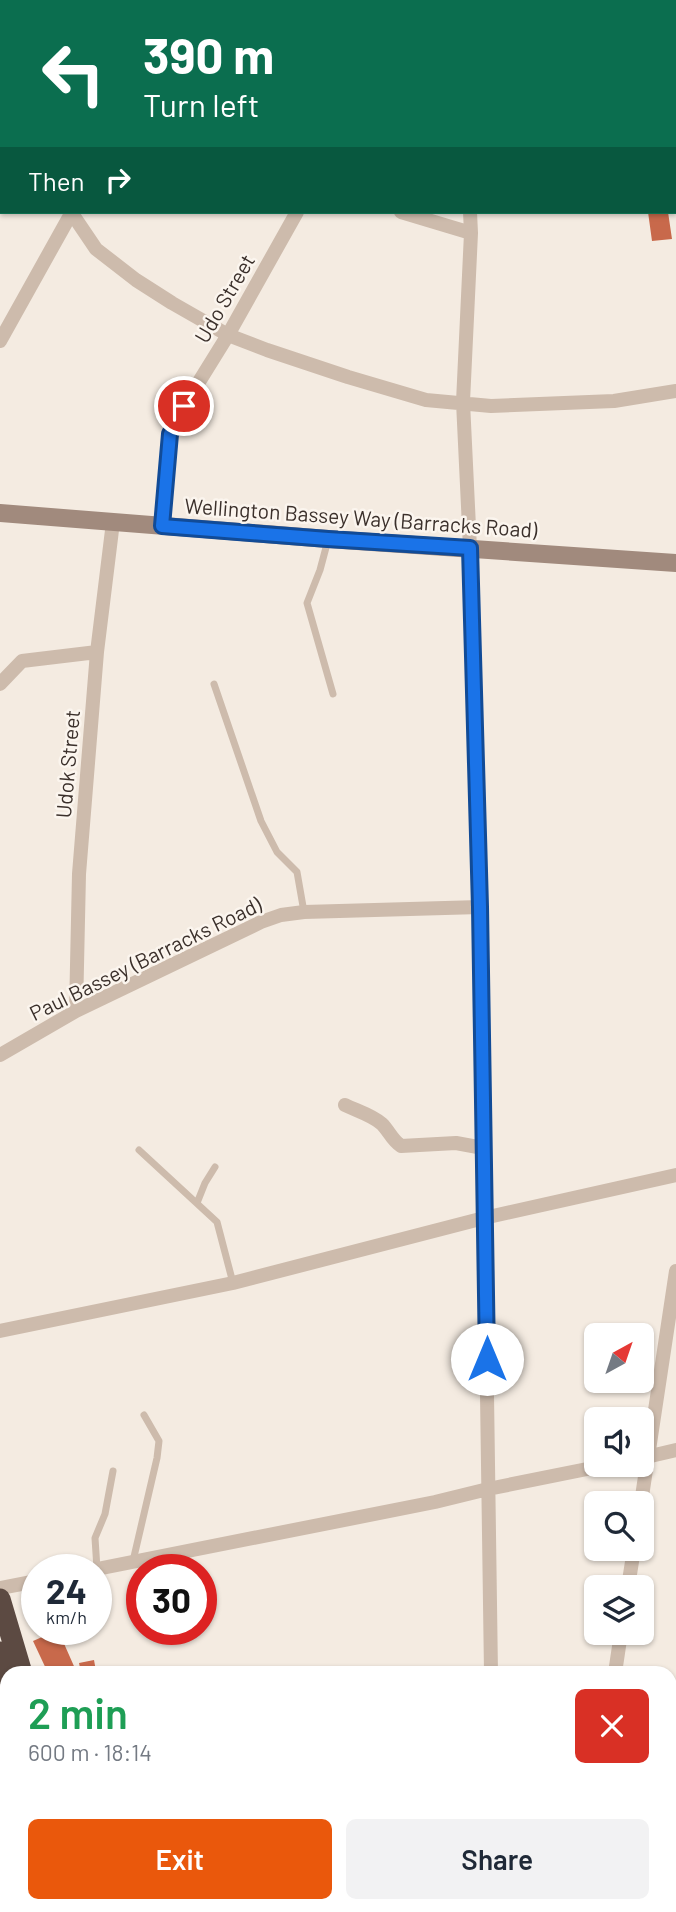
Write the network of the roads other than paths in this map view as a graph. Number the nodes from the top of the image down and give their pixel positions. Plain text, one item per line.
1 (70, 214) edge
2 (72, 214) edge
3 (296, 214) edge
4 (408, 214) edge
5 (470, 214) edge
6 (471, 233) junction
7 (228, 335) junction
8 (0, 341) edge
9 (676, 391) edge
10 (463, 402) junction
11 (0, 513) edge
12 (113, 522) junction
13 (162, 526) junction
14 (328, 539) junction
15 (470, 548) junction
16 (676, 563) edge
17 (97, 652) junction
18 (0, 684) edge
19 (214, 684) dead end
20 (332, 694) dead end
21 (480, 907) junction
22 (304, 912) junction
23 (76, 1011) junction
24 (0, 1055) edge
25 (345, 1105) dead end
26 (483, 1148) junction
27 (139, 1150) dead end
28 (215, 1167) dead end
29 (676, 1175) edge
30 (197, 1203) junction
31 (484, 1217) junction
32 (676, 1271) edge
33 (233, 1283) junction
34 (0, 1331) edge
35 (653, 1407) edge
36 (144, 1415) dead end
37 (676, 1450) edge
38 (654, 1455) edge
39 (584, 1470) edge
40 (113, 1471) dead end
41 (488, 1489) junction
42 (95, 1554) edge
43 (135, 1554) edge
44 (174, 1554) edge
45 (21, 1584) edge
46 (0, 1588) edge
47 (0, 1598) edge
48 (619, 1645) edge
49 (20, 1666) edge
50 (491, 1666) edge
51 (616, 1666) edge

1 - 8 street
2 - 7 street
3 - 7 street, Udo Street
4 - 6 street
5 - 6 street
6 - 10 street
7 - 10 street
7 - 13 street, Udo Street
9 - 10 street
10 - 15 street
11 - 12 main road, Wellington Bassey Way (Barracks Road)
12 - 13 main road, Wellington Bassey Way (Barracks Road)
12 - 17 street, Udok Street
13 - 14 main road, Wellington Bassey Way (Barracks Road)
14 - 15 main road, Wellington Bassey Way (Barracks Road)
14 - 20 lane
15 - 16 main road, Wellington Bassey Way (Barracks Road)
15 - 21 street
17 - 18 street
17 - 23 street, Udok Street
19 - 22 lane
21 - 22 street, Paul Bassey (Barracks Road)
21 - 26 street
22 - 23 street, Paul Bassey (Barracks Road)
23 - 24 street, Paul Bassey (Barracks Road)
25 - 26 street
26 - 31 street
27 - 30 lane
28 - 30 lane
29 - 31 street
30 - 33 lane
31 - 33 street
31 - 41 street
32 - 35 street
33 - 34 street
36 - 43 lane
37 - 38 street
39 - 41 street
40 - 42 lane
41 - 44 street
41 - 50 street
45 - 46 street
47 - 49 highway
48 - 51 street

